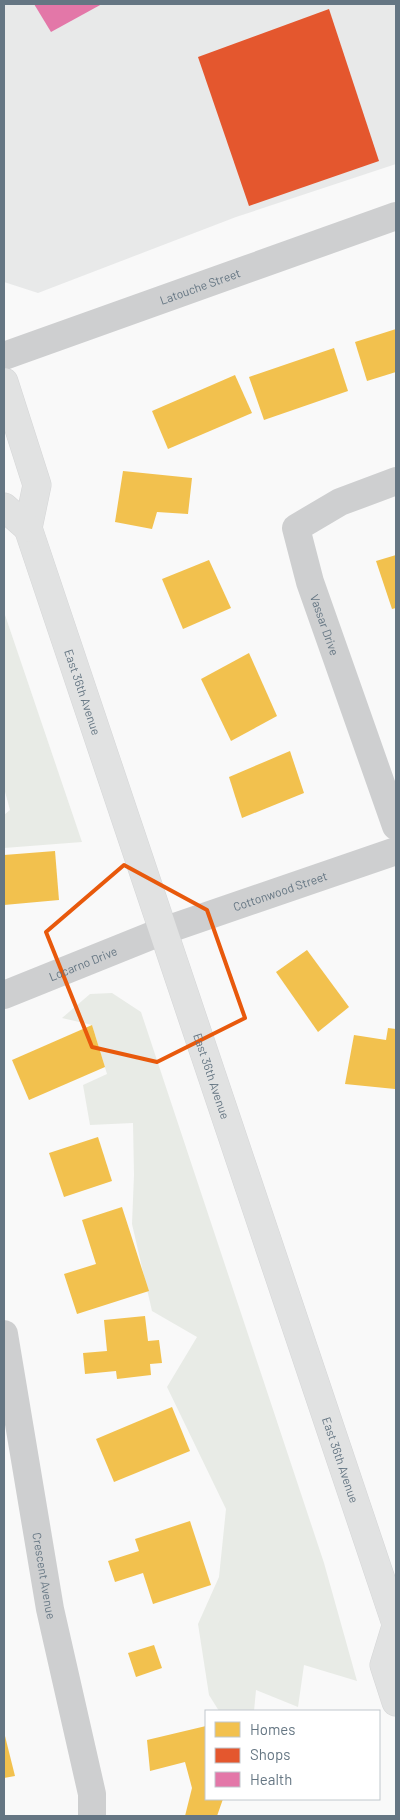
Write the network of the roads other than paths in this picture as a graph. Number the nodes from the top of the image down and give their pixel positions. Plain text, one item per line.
1 (396, 216) edge
2 (4, 356) edge
3 (4, 382) edge
4 (396, 481) edge
5 (4, 507) edge
6 (28, 528) junction
7 (396, 826) edge
8 (396, 851) edge
9 (163, 931) junction
10 (4, 996) edge
11 (4, 1334) edge
12 (9, 1397) edge
13 (396, 1625) edge
14 (396, 1702) edge
15 (92, 1816) edge

1 - 2 street, Latouche Street
3 - 6 main road
4 - 7 street, Vassar Drive
5 - 6 main road
6 - 9 main road, East 36th Avenue
8 - 9 street, Cottonwood Street
9 - 10 street, Locarno Drive
9 - 13 main road, East 36th Avenue
11 - 12 street, Crescent Avenue
12 - 15 street, Crescent Avenue
13 - 14 main road, East 36th Avenue

